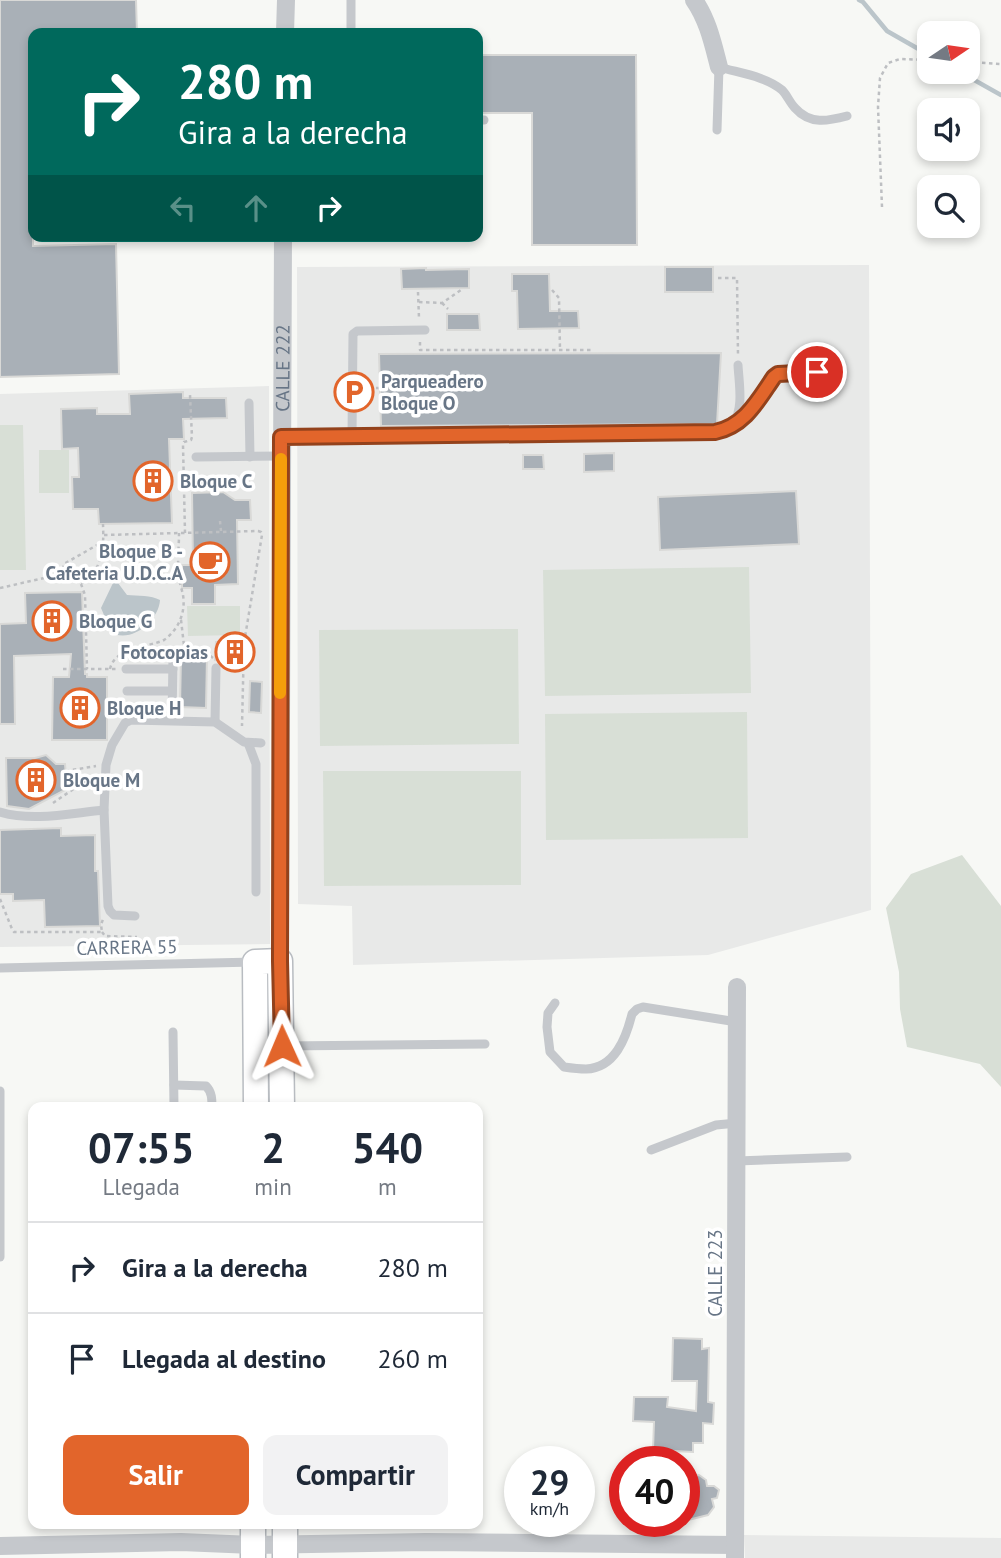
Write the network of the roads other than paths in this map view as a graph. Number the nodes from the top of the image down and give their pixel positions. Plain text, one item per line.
1 (351, 0) edge
2 (694, 0) edge
3 (286, 1) edge
4 (285, 28) edge
5 (351, 28) edge
6 (719, 67) junction
7 (847, 116) dead end
8 (717, 130) dead end
9 (283, 242) edge
10 (422, 330) road end
11 (738, 365) road end
12 (817, 372) dead end
13 (249, 403) dead end
14 (729, 428) junction
15 (352, 436) junction
16 (281, 437) junction
17 (281, 456) junction
18 (196, 457) dead end
19 (250, 457) junction
20 (173, 658) road end
21 (216, 668) road end
22 (127, 669) road end
23 (173, 669) junction
24 (127, 691) dead end
25 (173, 691) junction
26 (172, 720) junction
27 (215, 722) junction
28 (245, 742) junction
29 (271, 743) junction
30 (104, 810) junction
31 (0, 812) edge
32 (256, 892) dead end
33 (135, 916) dead end
34 (267, 962) junction
35 (0, 968) edge
36 (737, 987) dead end
37 (555, 1003) dead end
38 (737, 1022) junction
39 (173, 1032) dead end
40 (485, 1044) dead end
41 (282, 1046) junction
42 (174, 1085) junction
43 (0, 1091) edge
44 (174, 1102) edge
45 (212, 1102) edge
46 (256, 1102) edge
47 (282, 1102) edge
48 (737, 1123) junction
49 (651, 1150) dead end
50 (847, 1157) dead end
51 (737, 1161) junction
52 (0, 1257) edge
53 (285, 1542) edge
54 (253, 1543) edge
55 (0, 1546) edge
56 (735, 1552) edge

1 - 5 lane
2 - 6 street
3 - 4 street
6 - 7 lane
6 - 8 lane
9 - 16 street, CALLE 222
10 - 15 lane
11 - 14 lane
12 - 14 lane
13 - 19 lane
14 - 15 lane
15 - 16 lane
16 - 17 street, CALLE 222
17 - 19 lane
17 - 29 street, CALLE 222
18 - 19 lane
20 - 23 lane
21 - 27 lane
22 - 23 lane
23 - 25 lane
24 - 25 lane
25 - 26 lane
26 - 27 lane
26 - 30 lane
27 - 28 lane
28 - 29 lane
28 - 32 lane
29 - 34 street, CALLE 222
30 - 31 lane
30 - 33 lane
34 - 35 lane, CARRERA 55
34 - 41 street, CALLE 222
34 - 46 street, CALLE 222
36 - 38 street, CALLE 223
37 - 38 lane
38 - 48 street, CALLE 223
39 - 42 lane
40 - 41 lane
41 - 47 street, CALLE 222
42 - 44 lane
42 - 45 lane
43 - 52 lane
48 - 49 lane
48 - 51 street, CALLE 223
50 - 51 lane
51 - 56 street, CALLE 223
53 - 54 street
53 - 56 street
54 - 55 street

